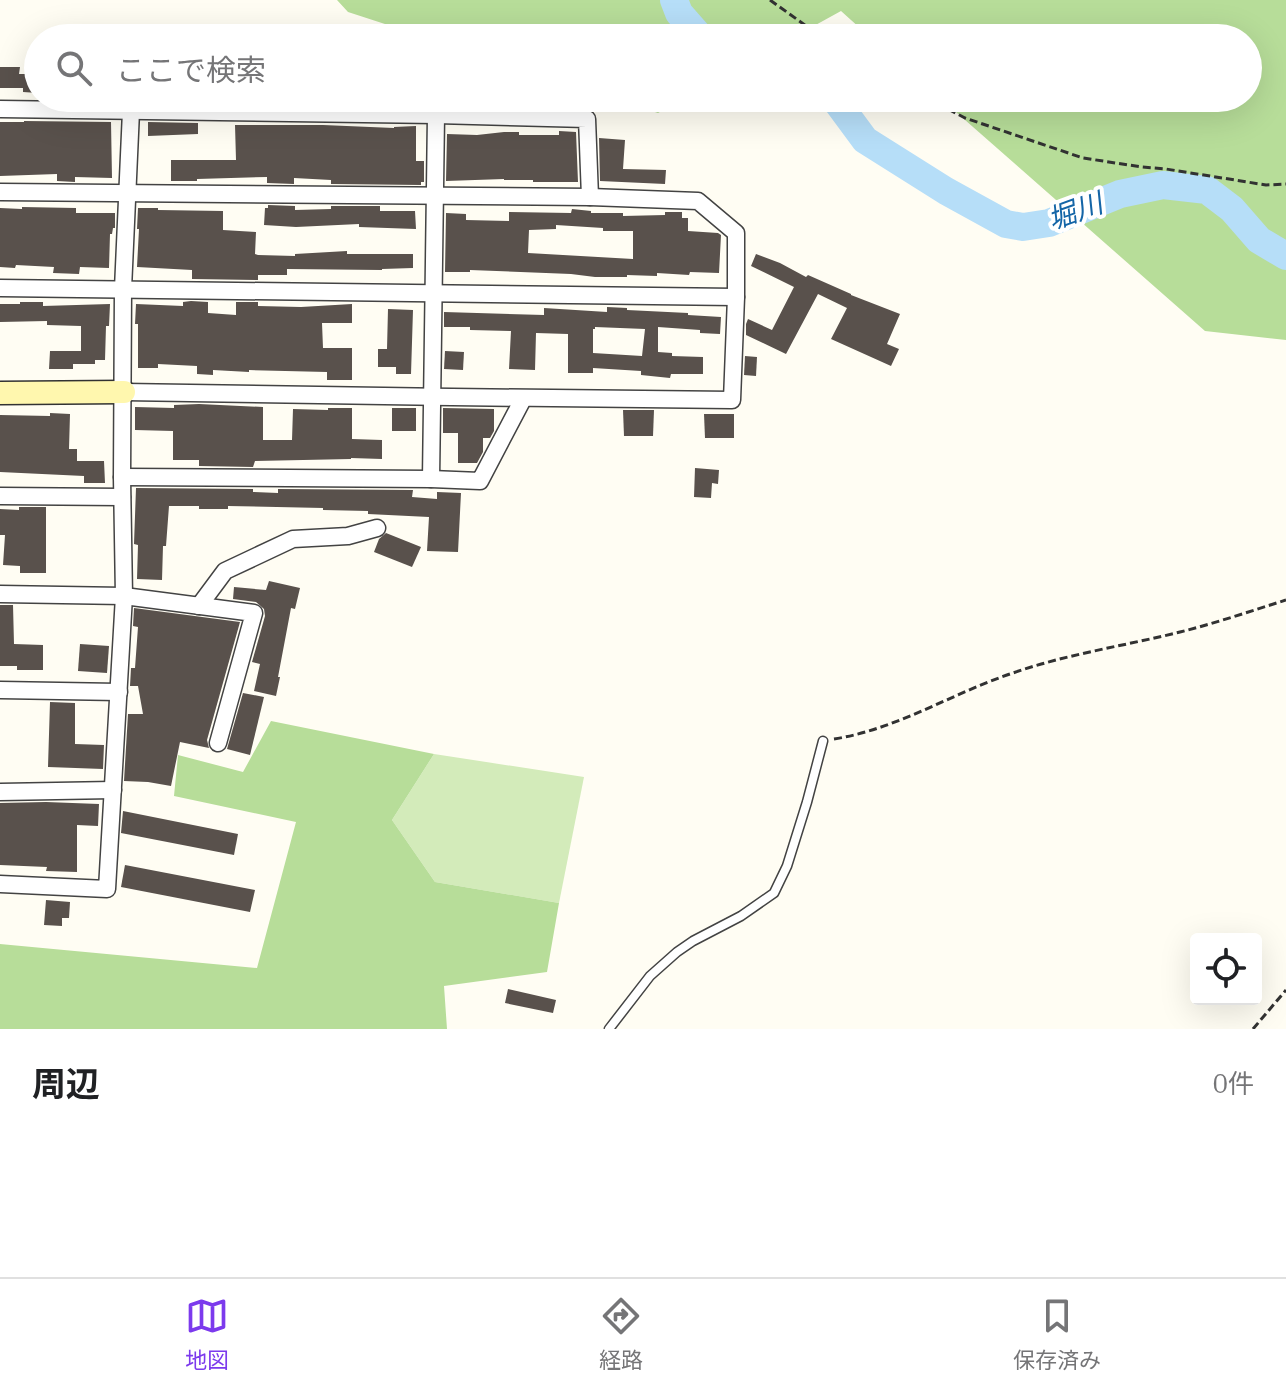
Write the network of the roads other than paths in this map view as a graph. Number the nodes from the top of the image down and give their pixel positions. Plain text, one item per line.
1 (0, 109) edge
2 (24, 109) edge
3 (131, 112) edge
4 (207, 112) edge
5 (436, 115) junction
6 (0, 192) edge
7 (127, 194) junction
8 (434, 195) junction
9 (590, 197) junction
10 (0, 288) edge
11 (123, 289) junction
12 (434, 294) junction
13 (736, 297) junction
14 (124, 392) junction
15 (0, 393) edge
16 (432, 396) junction
17 (523, 399) junction
18 (122, 477) junction
19 (431, 479) junction
20 (0, 496) edge
21 (122, 497) junction
22 (377, 528) dead end
23 (0, 594) edge
24 (124, 596) junction
25 (199, 606) junction
26 (0, 690) edge
27 (119, 692) junction
28 (823, 741) road end
29 (218, 743) dead end
30 (113, 790) junction
31 (0, 792) edge
32 (0, 884) edge
33 (609, 1029) edge

1 - 2 street
3 - 7 street
4 - 5 street
5 - 8 street
5 - 9 street
6 - 7 street
7 - 8 street
7 - 11 street
8 - 9 street
8 - 12 street
9 - 13 street
10 - 11 street
11 - 12 street
11 - 14 street
12 - 13 street
12 - 16 street
13 - 17 street
14 - 15 street
14 - 16 street
14 - 18 street
16 - 17 street
16 - 19 street
17 - 19 street
18 - 19 street
18 - 21 street
20 - 21 street
21 - 24 street
22 - 25 street
23 - 24 street
24 - 25 street
24 - 27 street
25 - 29 street
26 - 27 street
27 - 30 street
28 - 33 lane
30 - 31 street
30 - 32 street

